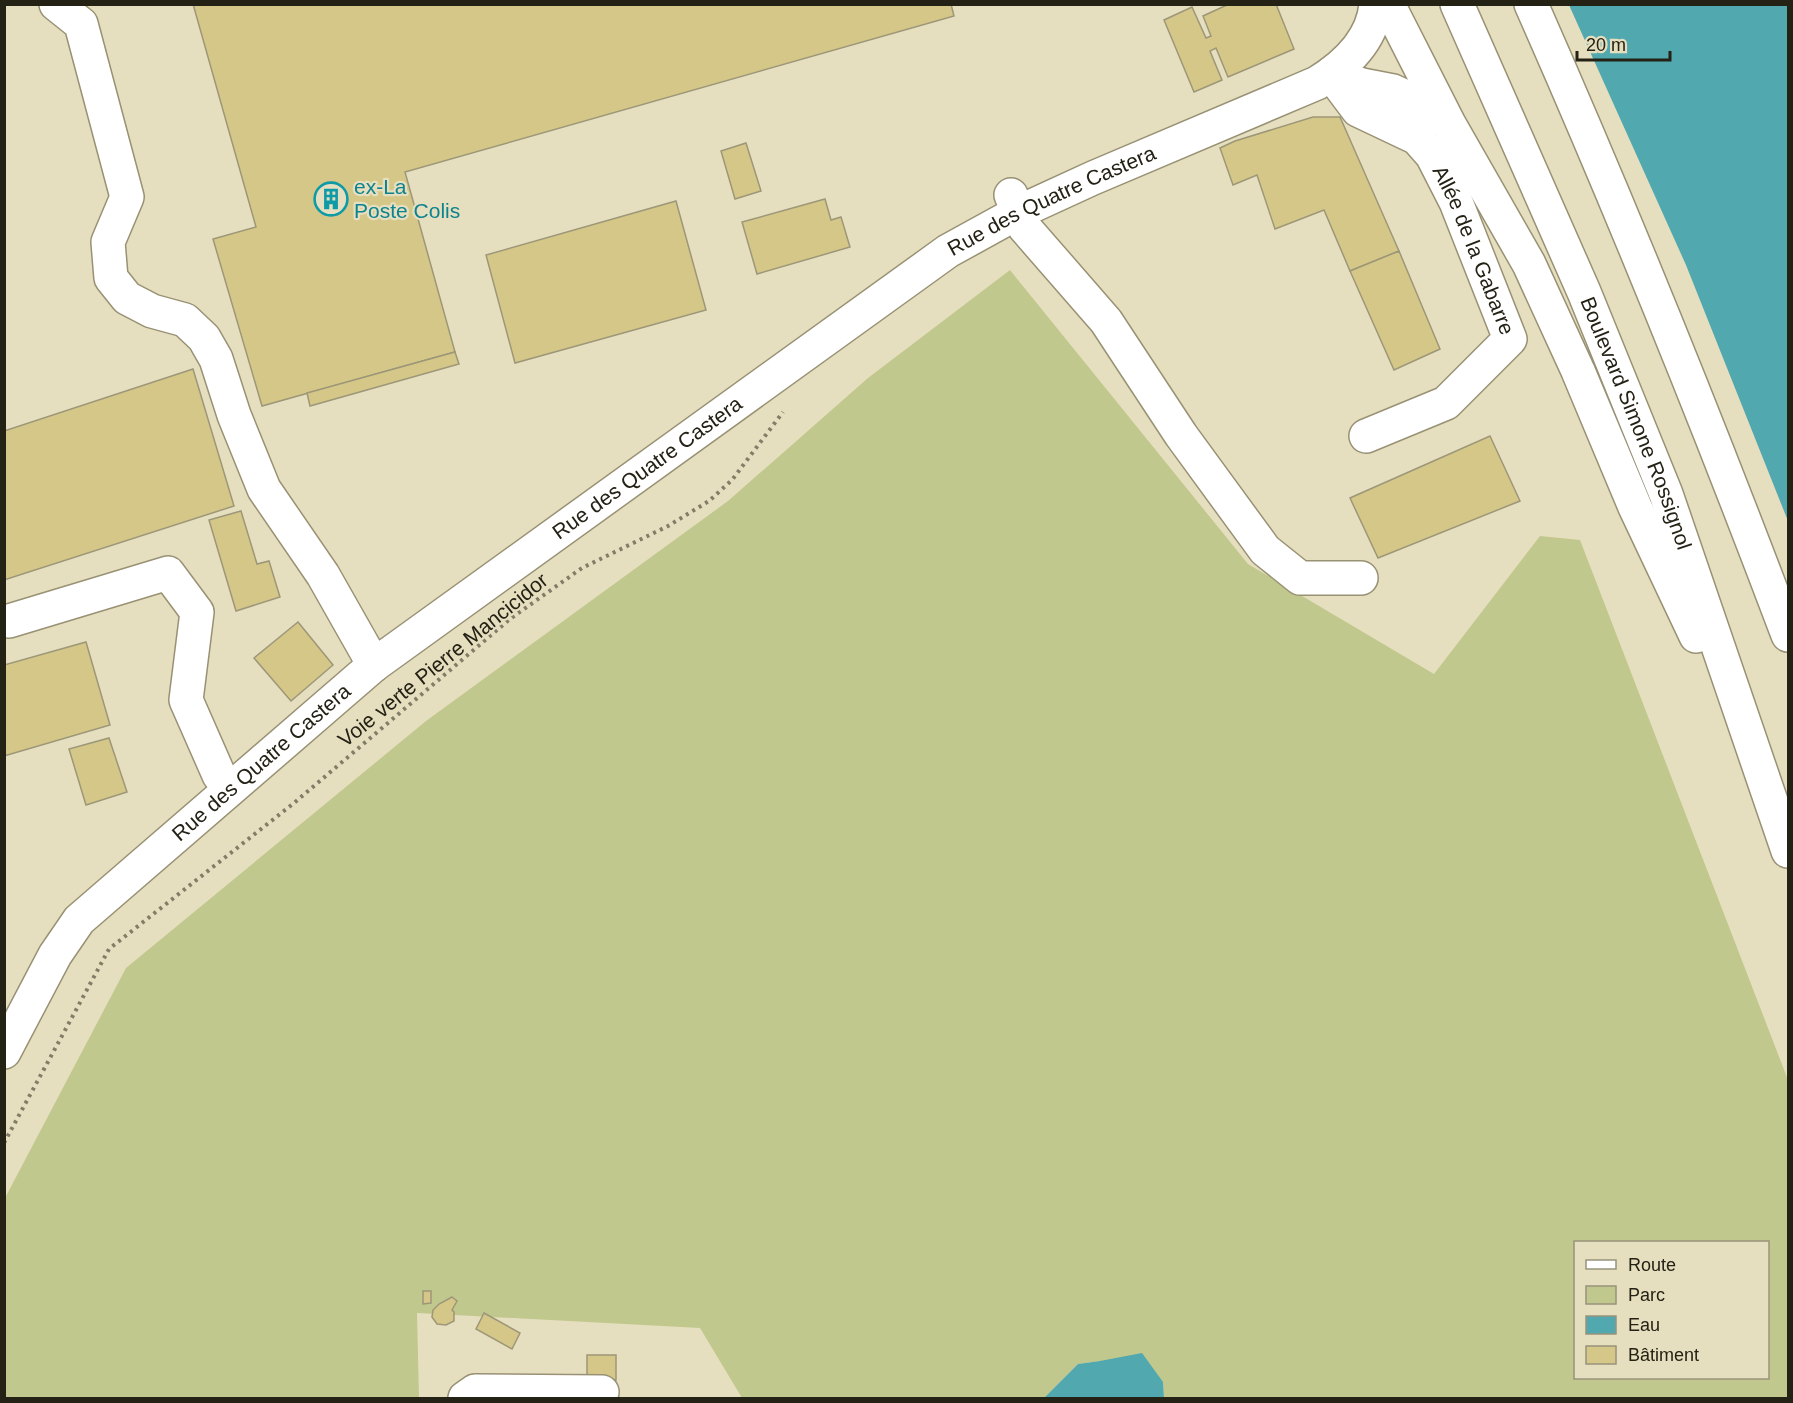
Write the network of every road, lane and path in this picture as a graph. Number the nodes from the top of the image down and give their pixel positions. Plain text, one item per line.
1 (56, 4) edge
2 (1376, 4) edge
3 (1388, 4) edge
4 (1457, 4) edge
5 (1531, 4) edge
6 (1331, 74) junction
7 (1449, 124) junction
8 (1015, 203) junction
9 (785, 410) dead end
10 (1366, 436) dead end
11 (1361, 578) dead end
12 (9, 621) dead end
13 (1788, 635) edge
14 (374, 665) junction
15 (230, 789) junction
16 (1772, 798) junction
17 (1788, 851) edge
18 (16, 1006) edge
19 (4, 1052) edge
20 (4, 1143) edge
21 (602, 1392) dead end
22 (465, 1398) edge

1 - 14 main road
2 - 6 main road, Rue des Quatre Castera
3 - 7 main road
4 - 16 main road, Boulevard Simone Rossignol
5 - 13 main road
6 - 7 main road
6 - 8 main road, Rue des Quatre Castera
6 - 10 main road, Allée de la Gabarre
7 - 16 main road
8 - 11 main road
8 - 14 main road, Rue des Quatre Castera
9 - 20 path, Voie verte Pierre Mancicidor
12 - 15 main road
14 - 15 main road, Rue des Quatre Castera
15 - 18 main road, Rue des Quatre Castera
16 - 17 main road, Boulevard Simone Rossignol
18 - 19 main road, Rue des Quatre Castera
21 - 22 main road

